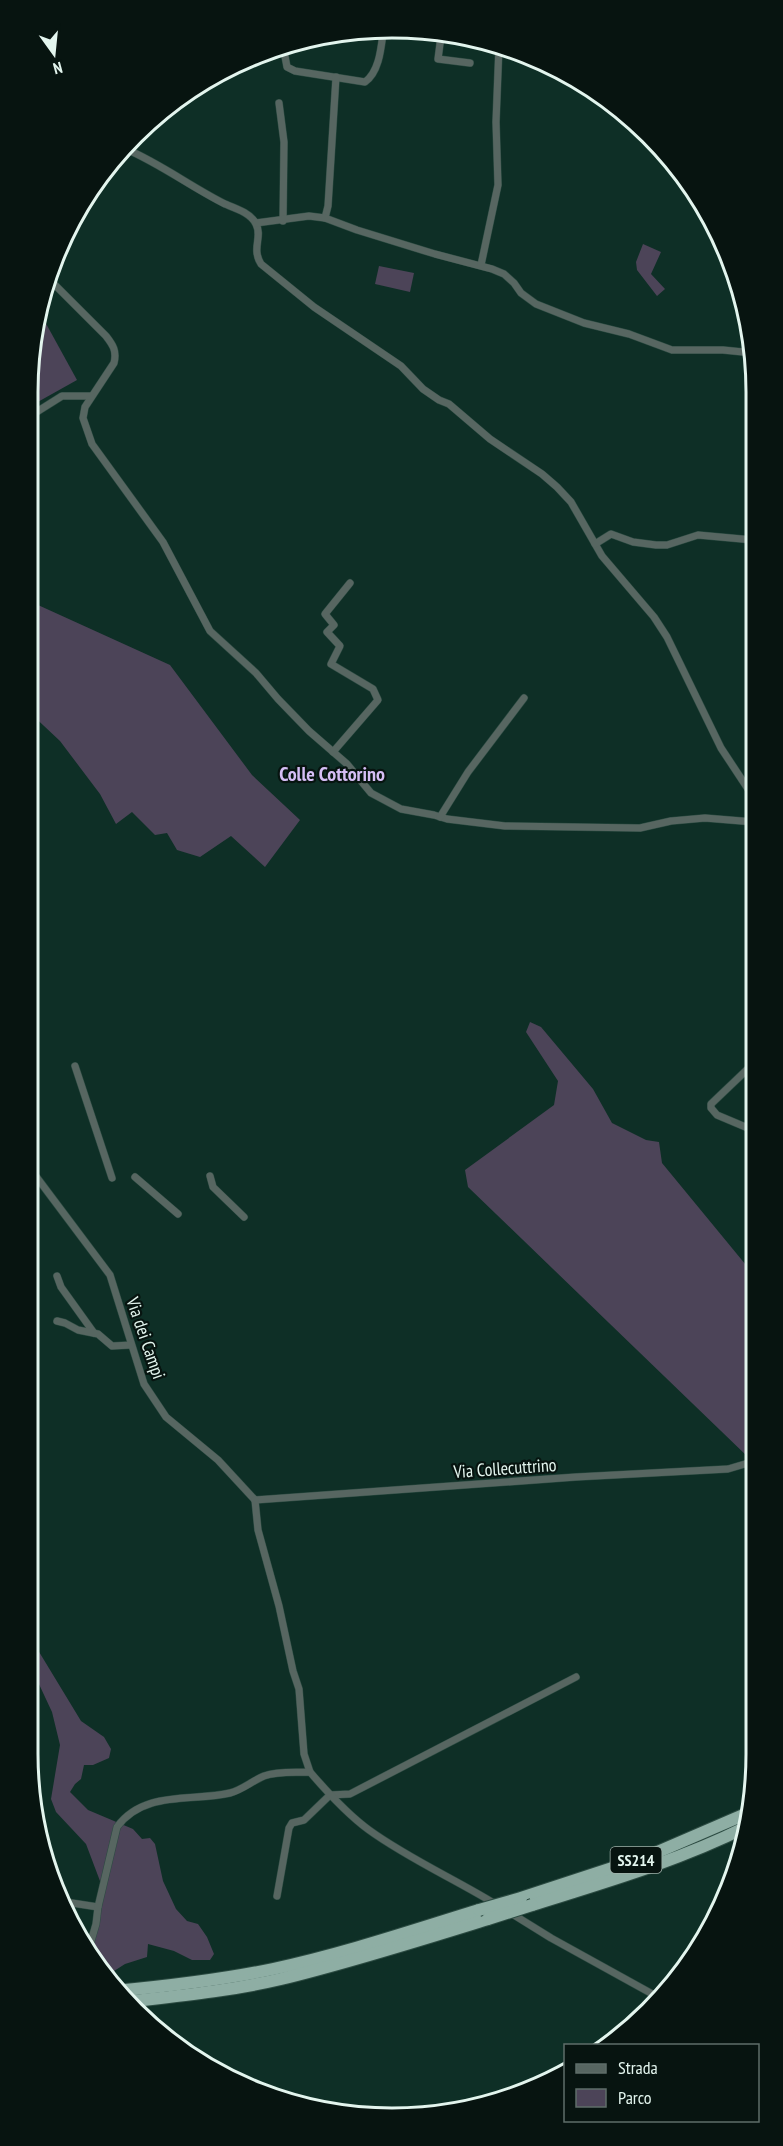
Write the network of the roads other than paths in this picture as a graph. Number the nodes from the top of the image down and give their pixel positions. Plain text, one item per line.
1 (382, 38) edge
2 (440, 41) edge
3 (285, 54) edge
4 (499, 54) edge
5 (470, 63) dead end
6 (336, 77) junction
7 (279, 104) dead end
8 (131, 152) edge
9 (325, 218) junction
10 (283, 221) junction
11 (256, 223) junction
12 (481, 265) junction
13 (54, 284) edge
14 (743, 352) edge
15 (91, 396) junction
16 (77, 397) junction
17 (38, 411) edge
18 (84, 413) junction
19 (746, 539) edge
20 (595, 544) junction
21 (350, 584) dead end
22 (524, 698) dead end
23 (333, 752) junction
24 (746, 786) edge
25 (440, 817) junction
26 (746, 821) edge
27 (75, 1066) dead end
28 (746, 1071) edge
29 (746, 1127) edge
30 (210, 1176) dead end
31 (135, 1177) dead end
32 (112, 1178) dead end
33 (38, 1179) edge
34 (178, 1214) dead end
35 (244, 1217) dead end
36 (57, 1276) dead end
37 (57, 1321) dead end
38 (94, 1333) junction
39 (131, 1345) junction
40 (746, 1464) edge
41 (255, 1500) junction
42 (576, 1677) dead end
43 (310, 1772) junction
44 (330, 1795) junction
45 (740, 1816) edge
46 (737, 1832) edge
47 (277, 1896) dead end
48 (70, 1903) edge
49 (98, 1907) junction
50 (484, 1915) junction
51 (90, 1941) edge
52 (327, 1961) junction
53 (126, 1989) edge
54 (652, 1994) edge
55 (137, 2001) edge

1 - 6 street
2 - 5 street
3 - 6 street
4 - 12 street
6 - 9 street
7 - 10 street
8 - 11 street
9 - 10 street
9 - 12 street
10 - 11 street
11 - 20 street
12 - 14 street
13 - 15 street
15 - 16 street
15 - 18 street
16 - 17 street
16 - 18 street
18 - 23 street
19 - 20 street
20 - 24 street
21 - 23 street
22 - 25 street
23 - 25 street
25 - 26 street
27 - 32 street
28 - 29 street
30 - 35 street
31 - 34 street
33 - 39 street, Via dei Campi
36 - 38 street
37 - 38 street
38 - 39 street
39 - 41 street, Via dei Campi
40 - 41 street, Via Collecuttrino
41 - 43 street
42 - 44 street
43 - 44 street
43 - 49 street
44 - 47 street
44 - 54 street
45 - 50 highway, SS214, bridge
46 - 50 highway, SS214, bridge
48 - 49 street
49 - 51 street
50 - 52 highway, SS214
52 - 53 highway, SS214
52 - 55 highway, SS214

